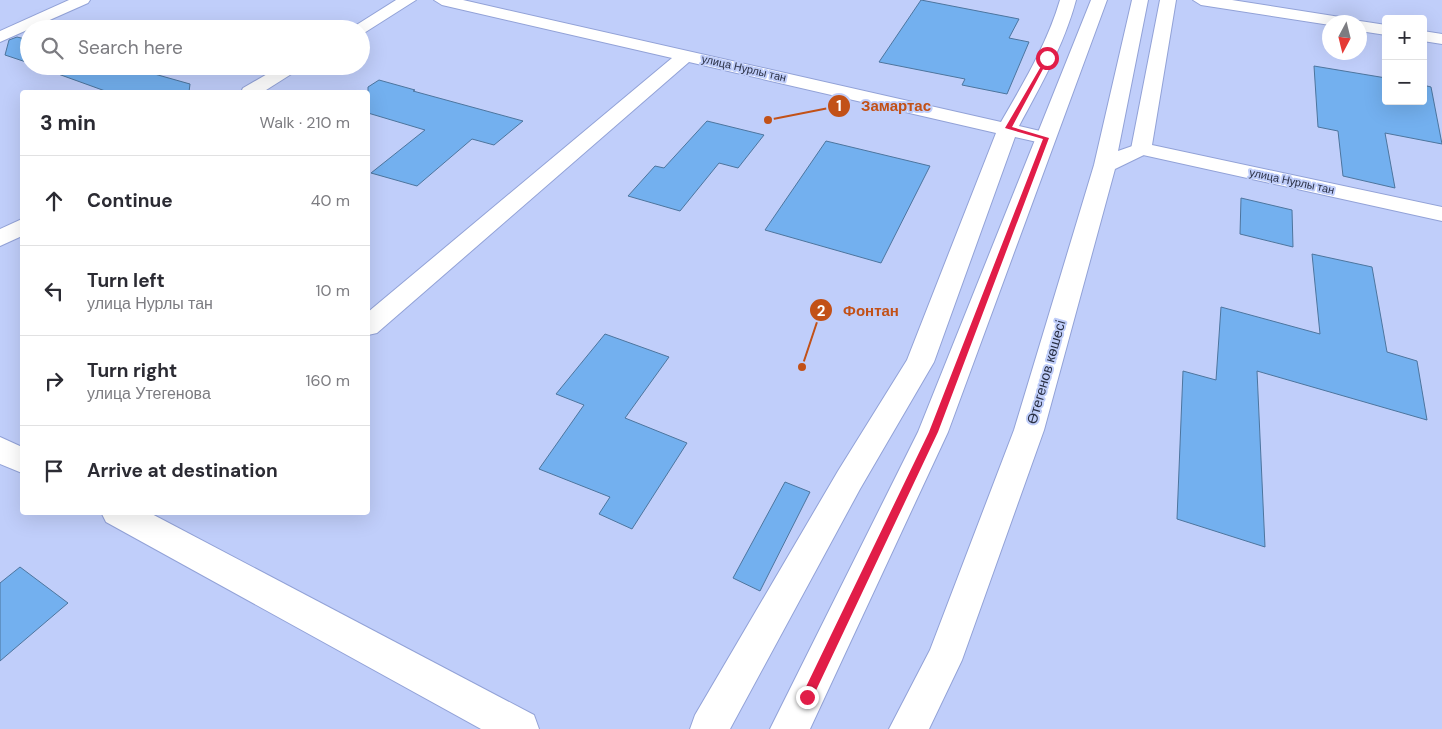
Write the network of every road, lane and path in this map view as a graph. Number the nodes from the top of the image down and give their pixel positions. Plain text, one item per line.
1 (82, 0) edge
2 (408, 0) edge
3 (442, 0) edge
4 (1068, 0) edge
5 (1099, 0) edge
6 (1140, 0) edge
7 (1168, 0) edge
8 (1202, 0) edge
9 (1322, 19) edge
10 (36, 20) edge
11 (370, 22) edge
12 (20, 27) edge
13 (1367, 27) edge
14 (1382, 29) edge
15 (0, 36) edge
16 (1427, 37) edge
17 (1442, 39) edge
18 (686, 55) junction
19 (279, 75) edge
20 (253, 90) edge
21 (1008, 128) junction
22 (1046, 138) junction
23 (1141, 149) junction
24 (1105, 164) junction
25 (1442, 214) edge
26 (20, 227) edge
27 (0, 239) edge
28 (370, 324) edge
29 (0, 449) edge
30 (20, 460) edge
31 (134, 516) edge
32 (520, 729) edge
33 (709, 729) edge
34 (789, 729) edge
35 (908, 729) edge

1 - 10 street
2 - 11 street
3 - 18 street, улица Нурлы тан
4 - 21 street
5 - 22 street
6 - 24 street, Өтегенов көшесі
7 - 23 street
8 - 9 street
12 - 15 street
13 - 14 street
16 - 17 street
18 - 21 street, улица Нурлы тан
18 - 28 street
19 - 20 street
21 - 22 street, улица Нурлы тан
21 - 33 street
22 - 34 street
23 - 24 street
23 - 25 street, улица Нурлы тан
24 - 35 street, Өтегенов көшесі
26 - 27 street
29 - 30 street
31 - 32 street

